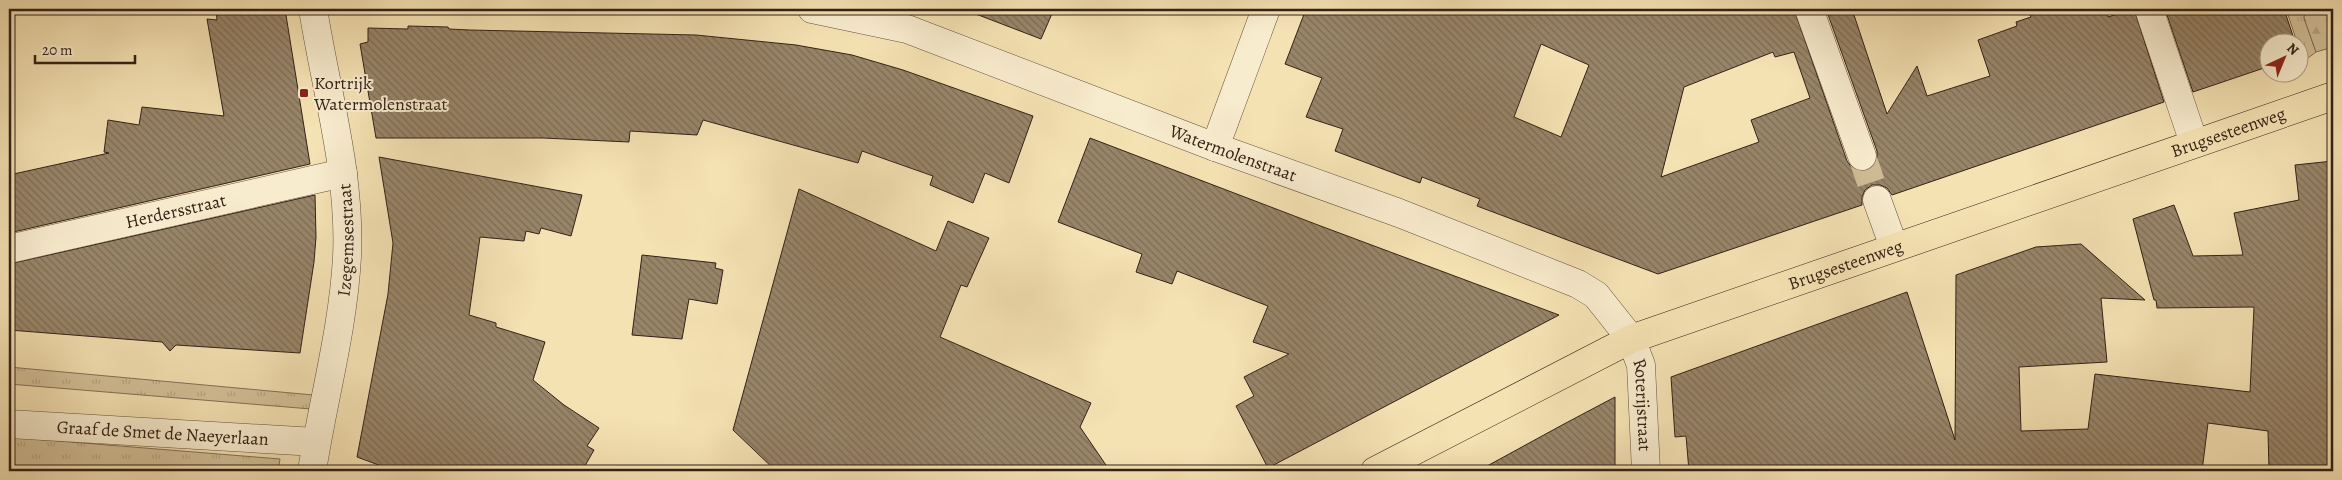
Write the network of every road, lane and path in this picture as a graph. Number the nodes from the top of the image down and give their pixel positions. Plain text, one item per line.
1 (313, 9) edge
2 (812, 9) edge
3 (1266, 9) edge
4 (1809, 9) edge
5 (2149, 9) edge
6 (2333, 96) edge
7 (2194, 144) junction
8 (1215, 147) junction
9 (1862, 156) tunnel mouth
10 (343, 174) junction
11 (1877, 200) tunnel mouth
12 (1894, 247) junction
13 (9, 249) edge
14 (1631, 339) junction
15 (9, 424) edge
16 (316, 442) junction
17 (312, 471) edge
18 (1375, 471) edge
19 (1646, 471) edge

1 - 10 street, Izegemsestraat
2 - 8 street, Watermolenstraat
3 - 8 street
4 - 9 street
5 - 7 street
6 - 7 main road, Brugsesteenweg
7 - 12 main road, Brugsesteenweg
8 - 14 street, Watermolenstraat
10 - 13 street, Herdersstraat
10 - 16 street, Izegemsestraat
11 - 12 street
12 - 14 main road, Brugsesteenweg
14 - 18 main road, Brugsesteenweg
14 - 19 street, Roterijstraat
15 - 16 street, Graaf de Smet de Naeyerlaan
16 - 17 street, Izegemsestraat

